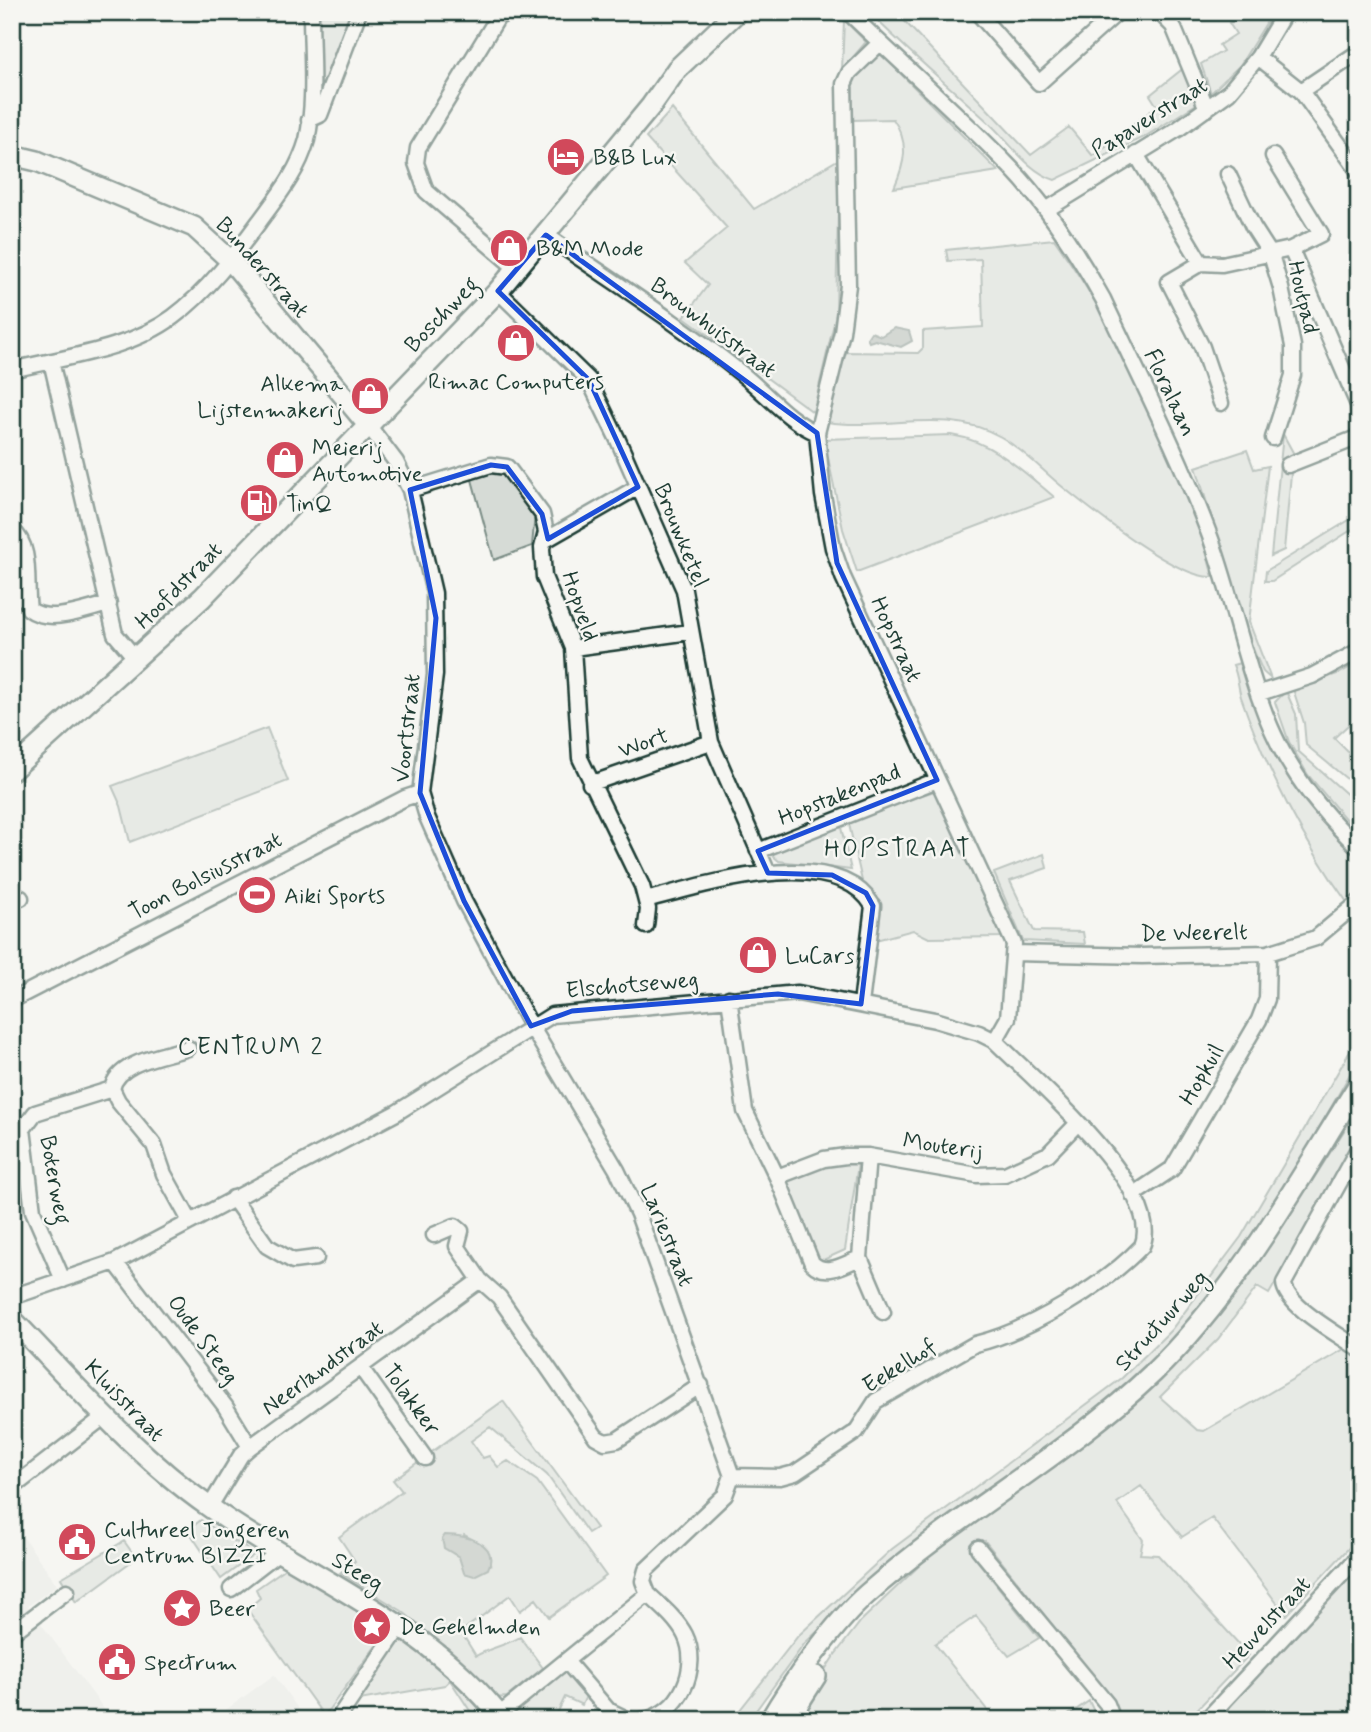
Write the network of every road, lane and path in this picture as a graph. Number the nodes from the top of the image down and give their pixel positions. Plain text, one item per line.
1 (311, 12) edge
2 (359, 12) edge
3 (509, 12) edge
4 (737, 12) edge
5 (848, 12) edge
6 (977, 12) edge
7 (1118, 12) edge
8 (1158, 12) edge
9 (1285, 12) edge
10 (880, 43) junction
11 (1359, 52) edge
12 (1258, 57) junction
13 (1301, 91) junction
14 (1207, 109) junction
15 (309, 120) junction
16 (1136, 154) junction
17 (12, 155) edge
18 (1273, 156) dead end
19 (1359, 172) edge
20 (1228, 174) dead end
21 (1046, 210) junction
22 (547, 235) junction
23 (1291, 249) junction
24 (1271, 255) junction
25 (231, 261) junction
26 (1201, 263) junction
27 (517, 269) junction
28 (498, 291) junction
29 (51, 361) junction
30 (12, 370) edge
31 (1354, 384) edge
32 (1221, 403) dead end
33 (1359, 407) edge
34 (368, 425) junction
35 (817, 433) junction
36 (1273, 438) dead end
37 (1359, 438) edge
38 (1288, 466) dead end
39 (638, 487) junction
40 (410, 491) junction
41 (12, 530) edge
42 (544, 541) junction
43 (20, 598) edge
44 (108, 604) junction
45 (690, 632) junction
46 (573, 649) junction
47 (1359, 651) edge
48 (137, 660) junction
49 (1260, 693) junction
50 (711, 742) junction
51 (12, 770) edge
52 (937, 780) junction
53 (590, 784) junction
54 (420, 793) junction
55 (1359, 848) edge
56 (758, 851) junction
57 (768, 873) junction
58 (646, 900) junction
59 (1359, 902) edge
60 (646, 926) dead end
61 (1014, 953) junction
62 (1268, 953) junction
63 (729, 998) junction
64 (12, 1000) edge
65 (861, 1004) junction
66 (531, 1026) junction
67 (995, 1041) junction
68 (188, 1048) dead end
69 (1359, 1084) edge
70 (113, 1089) junction
71 (1078, 1123) junction
72 (1359, 1147) edge
73 (868, 1156) junction
74 (777, 1177) junction
75 (1133, 1195) junction
76 (233, 1198) junction
77 (190, 1221) junction
78 (434, 1236) dead end
79 (316, 1258) dead end
80 (860, 1258) junction
81 (115, 1262) junction
82 (63, 1280) junction
83 (480, 1280) junction
84 (12, 1297) edge
85 (883, 1312) dead end
86 (12, 1319) edge
87 (1359, 1349) edge
88 (361, 1368) junction
89 (701, 1385) junction
90 (104, 1416) junction
91 (250, 1447) junction
92 (425, 1458) dead end
93 (732, 1476) junction
94 (12, 1488) edge
95 (209, 1508) junction
96 (941, 1535) junction
97 (978, 1548) dead end
98 (279, 1552) junction
99 (1359, 1556) edge
100 (231, 1589) dead end
101 (67, 1591) dead end
102 (648, 1594) junction
103 (401, 1625) junction
104 (12, 1633) edge
105 (566, 1661) junction
106 (501, 1717) edge
107 (337, 1720) edge
108 (629, 1720) edge
109 (642, 1720) edge
110 (770, 1720) edge
111 (788, 1720) edge
112 (1113, 1720) edge
113 (1206, 1720) edge

1 - 15 street
2 - 15 street
3 - 27 street
4 - 22 street, Boschweg
5 - 10 street, Floralaan
6 - 7 street
8 - 14 street
9 - 12 street, Papaverstraat
10 - 21 street, Floralaan
10 - 35 street, Hopstraat
11 - 13 street
12 - 13 street
12 - 14 street, Papaverstraat
13 - 19 street
14 - 16 street, Papaverstraat
15 - 25 street
16 - 21 street, Papaverstraat
16 - 26 street
17 - 25 street, Bunderstraat
18 - 23 street
20 - 24 street, Houtpad
21 - 49 street, Floralaan
22 - 27 street, Boschweg
22 - 35 street, Brouwhuisstraat
23 - 24 street
23 - 31 street
24 - 26 street
24 - 36 street, Houtpad
25 - 29 street
25 - 34 street, Bunderstraat
26 - 32 street
27 - 28 street, Boschweg
28 - 34 street, Boschweg
28 - 39 street, Brouwketel
29 - 30 street
29 - 44 street
31 - 33 street
34 - 40 street, Voortstraat
34 - 48 street, Hoofdstraat
35 - 52 street, Hopstraat
37 - 38 street
39 - 42 street
39 - 45 street, Brouwketel
40 - 42 street, Hopveld
40 - 54 street, Voortstraat
41 - 43 street
42 - 46 street, Hopveld
43 - 44 street
44 - 48 street
45 - 46 street
45 - 50 street, Brouwketel
46 - 53 street, Hopveld
47 - 49 street
48 - 51 street, Hoofdstraat
49 - 55 street, Floralaan
50 - 53 street, Wort
50 - 56 street, Brouwketel
52 - 56 street, Hopstakenpad
52 - 61 street, Hopstraat
53 - 58 street, Hopveld
54 - 64 street, Toon Bolsiusstraat
54 - 66 street, Voortstraat
56 - 57 street, Brouwketel
57 - 58 street
57 - 65 street
58 - 60 street, Hopveld
59 - 62 street, De Weerelt
61 - 62 street, De Weerelt
61 - 67 street, Hopstraat
62 - 75 street, Hopkuil
63 - 65 street, Elschotseweg
63 - 66 street, Elschotseweg
63 - 74 street
65 - 67 street, Elschotseweg
66 - 76 street, Elschotseweg
66 - 89 street, Lariestraat
67 - 71 street
68 - 70 street
69 - 96 street, Structuurweg
70 - 77 street
70 - 82 street, Boterweg
71 - 73 street, Mouterij
71 - 75 street
72 - 87 street
73 - 74 street, Mouterij
73 - 80 street, Mouterij
74 - 80 street
75 - 93 street, Eekelhof
76 - 77 street, Elschotseweg
76 - 79 street
77 - 81 street, Elschotseweg
78 - 83 street
80 - 85 street, Mouterij
81 - 82 street, Elschotseweg
81 - 91 street, Oude Steeg
82 - 84 street, Elschotseweg
83 - 88 street, Neerlandstraat
83 - 89 street
86 - 90 street, Kluisstraat
88 - 91 street, Neerlandstraat
88 - 92 street, Tolakker
89 - 93 street, Lariestraat
90 - 94 street
90 - 95 street, Kluisstraat
91 - 95 street, Neerlandstraat
93 - 102 street
95 - 98 street, Steeg
96 - 110 street, Structuurweg
96 - 111 street, Structuurweg
97 - 112 street
98 - 100 street
98 - 103 street, Steeg
99 - 113 street, Heuvelstraat
101 - 104 street
102 - 105 street
102 - 109 street
103 - 106 street, Steeg
103 - 107 street
105 - 106 street
105 - 108 street

